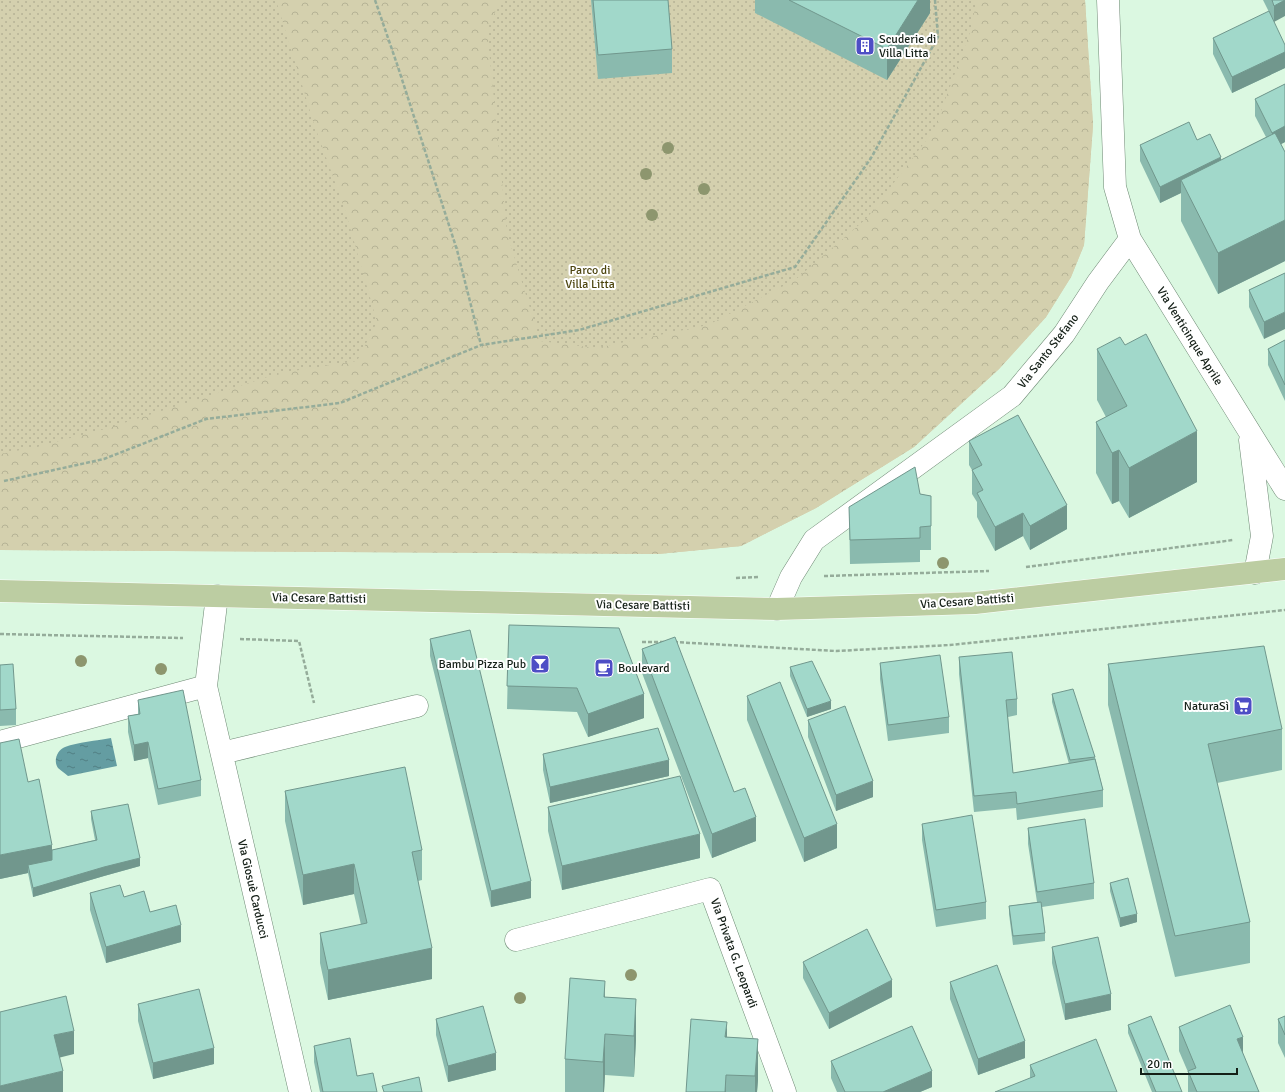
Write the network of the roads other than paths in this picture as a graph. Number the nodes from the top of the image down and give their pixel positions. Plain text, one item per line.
1 (1108, 0) edge
2 (1130, 239) junction
3 (1250, 433) junction
4 (1285, 489) edge
5 (1285, 569) edge
6 (1255, 573) junction
7 (0, 591) edge
8 (217, 596) junction
9 (777, 608) junction
10 (206, 686) junction
11 (417, 706) dead end
12 (0, 742) edge
13 (222, 753) junction
14 (516, 940) dead end
15 (300, 1092) edge
16 (785, 1092) edge

1 - 2 street
2 - 3 street, Via Venticinque Aprile
2 - 9 street, Via Santo Stefano
3 - 4 street, Via Venticinque Aprile
3 - 6 street, Via Venticinque Aprile
5 - 6 main road, Via Cesare Battisti
6 - 9 main road, Via Cesare Battisti
7 - 8 main road, Via Cesare Battisti
8 - 9 main road, Via Cesare Battisti
8 - 10 street, Via Giosuè Carducci
10 - 12 street
10 - 13 street, Via Giosuè Carducci
11 - 13 street
13 - 15 street, Via Giosuè Carducci
14 - 16 street, Via Privata G. Leopardi

